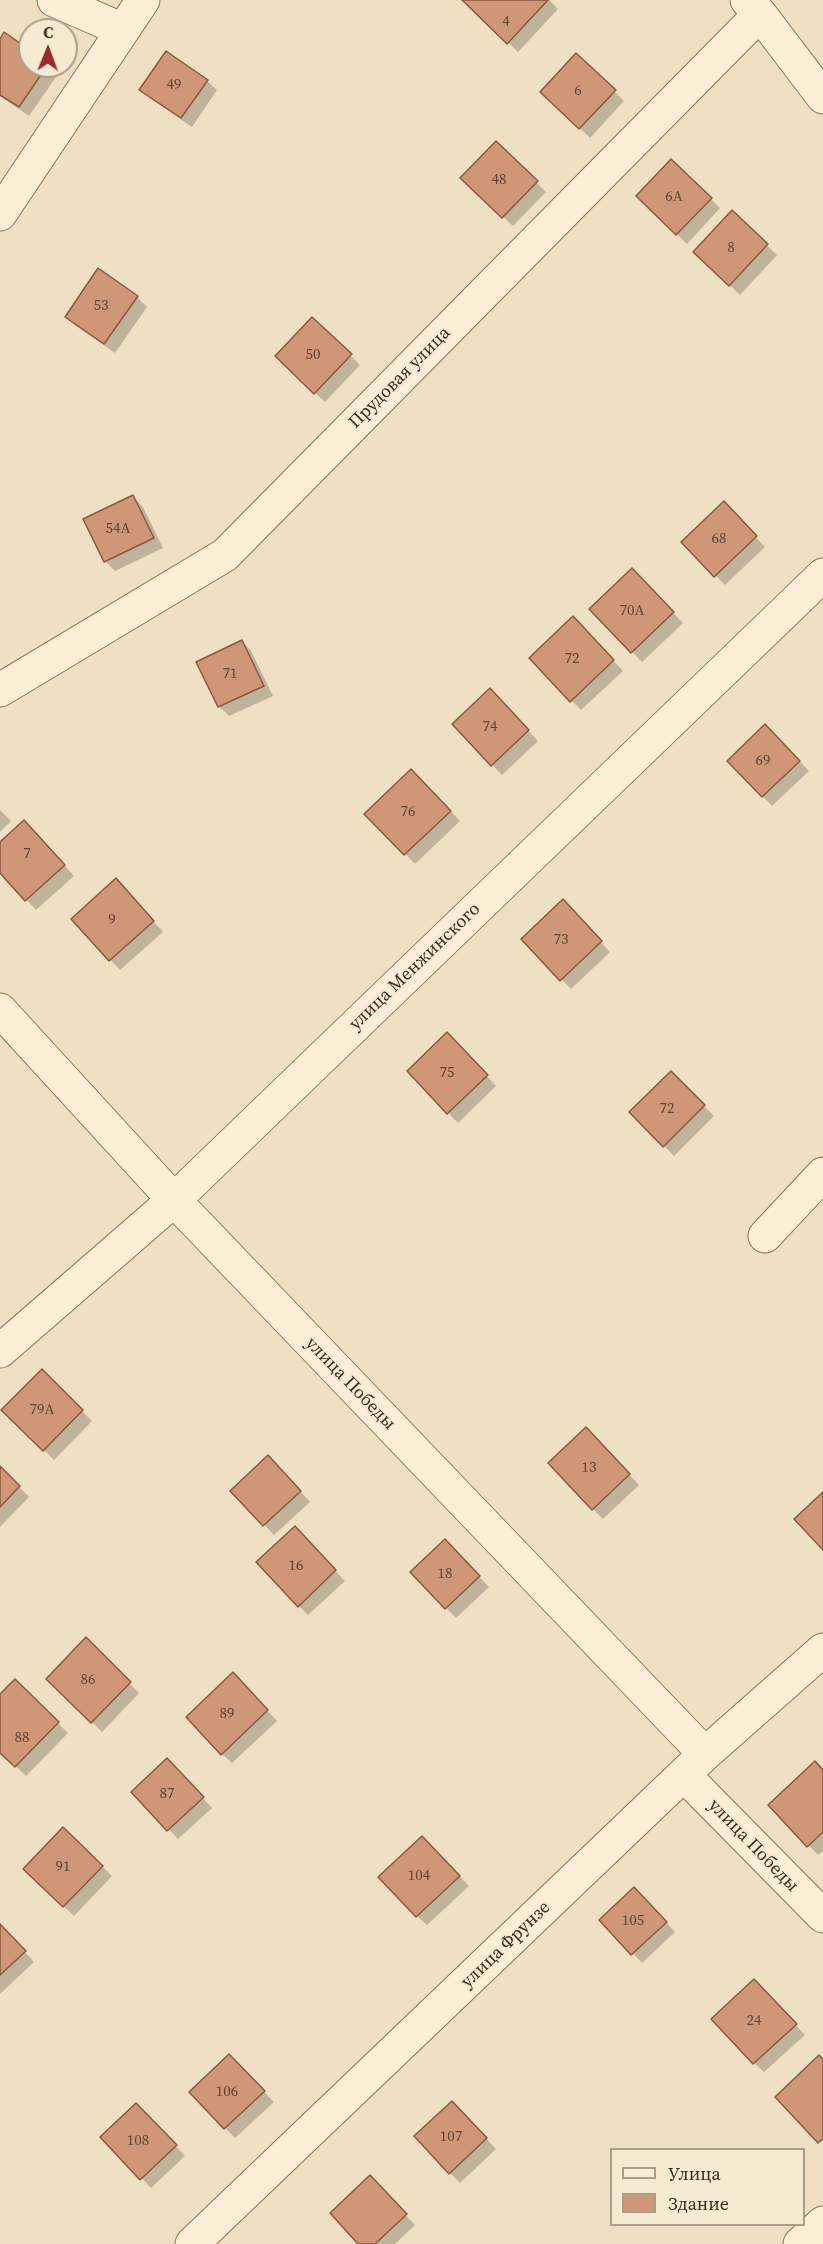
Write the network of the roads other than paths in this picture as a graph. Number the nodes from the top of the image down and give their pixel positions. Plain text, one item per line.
1 (54, 0) edge
2 (142, 0) edge
3 (753, 7) edge
4 (123, 30) junction
5 (823, 97) edge
6 (0, 214) edge
7 (823, 575) edge
8 (0, 690) edge
9 (0, 1010) edge
10 (823, 1174) edge
11 (174, 1200) junction
12 (765, 1236) dead end
13 (0, 1351) edge
14 (823, 1650) edge
15 (694, 1764) junction
16 (823, 1916) edge
17 (823, 2223) edge
18 (192, 2244) edge
19 (800, 2244) edge

1 - 4 street
2 - 4 street
3 - 5 street
3 - 8 street, Прудовая улица
4 - 6 street
7 - 11 street, улица Менжинского
9 - 11 street, улица Победы
10 - 12 street
11 - 13 street, улица Менжинского
11 - 15 street, улица Победы
14 - 15 street, улица Фрунзе
15 - 16 street, улица Победы
15 - 18 street, улица Фрунзе
17 - 19 street

